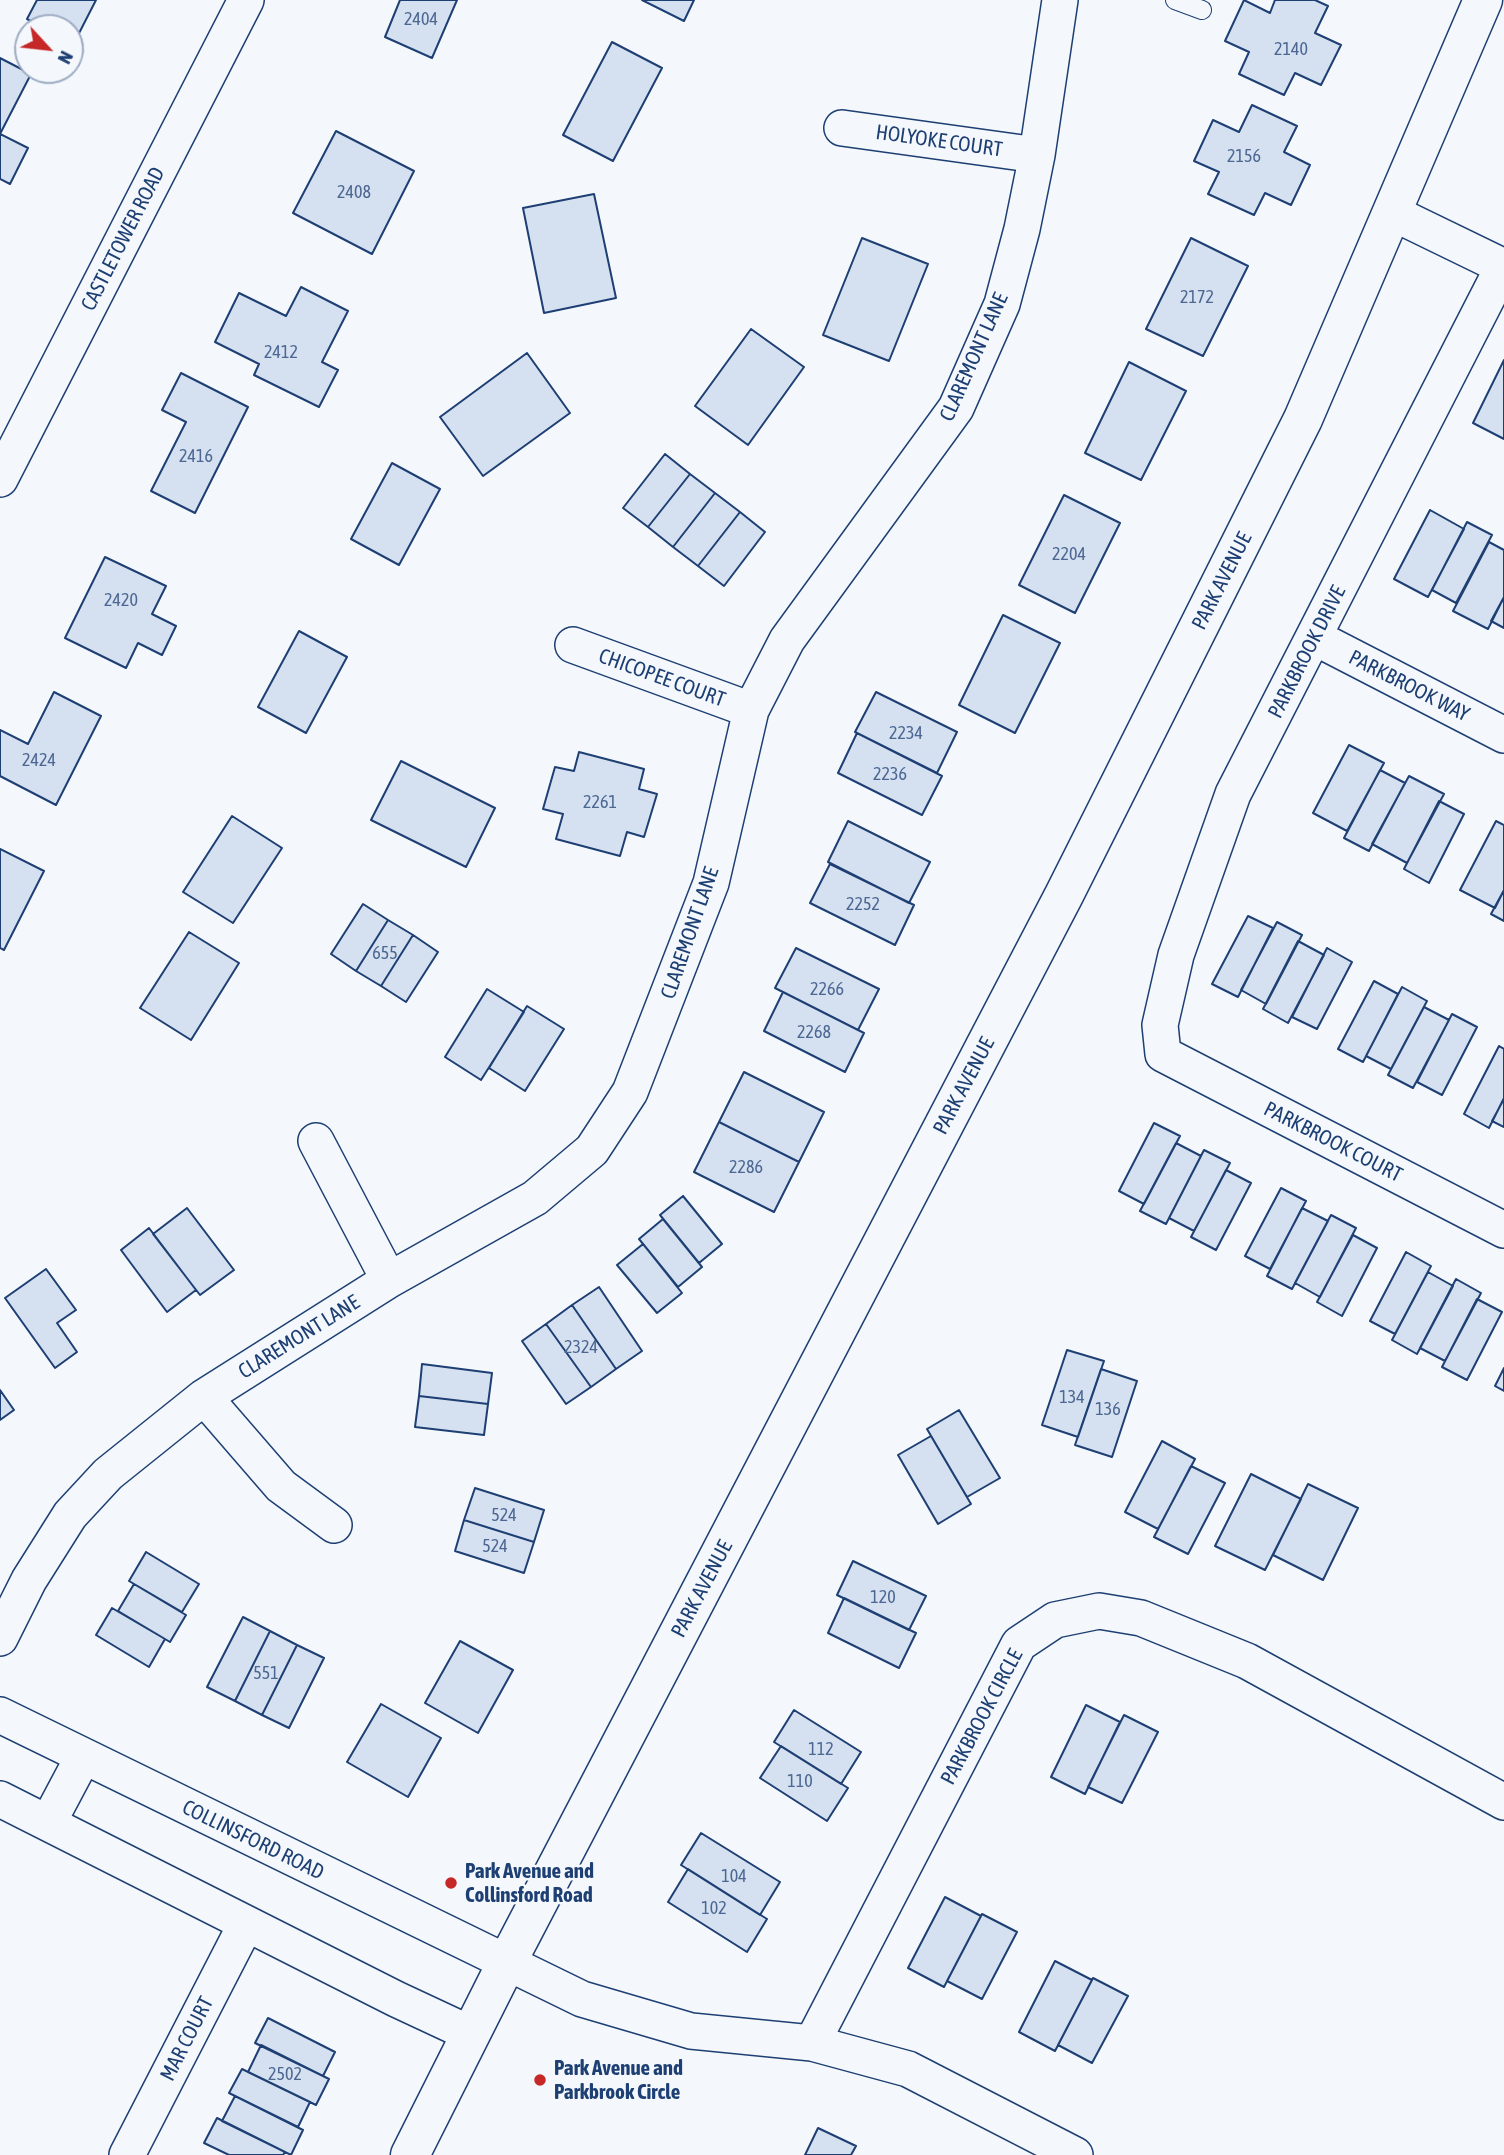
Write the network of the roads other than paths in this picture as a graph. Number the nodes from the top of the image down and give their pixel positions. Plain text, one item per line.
1 (246, 0) edge
2 (1060, 0) edge
3 (1175, 0) edge
4 (1483, 0) edge
5 (1202, 10) dead end
6 (842, 128) dead end
7 (1037, 155) junction
8 (1393, 213) junction
9 (1504, 267) edge
10 (0, 479) edge
11 (1314, 637) junction
12 (573, 645) dead end
13 (751, 710) junction
14 (1504, 736) edge
15 (1163, 1054) joint
16 (316, 1141) dead end
17 (1504, 1230) edge
18 (389, 1280) junction
19 (204, 1396) junction
20 (334, 1525) dead end
21 (0, 1638) edge
22 (0, 1715) edge
23 (83, 1757) junction
24 (0, 1799) edge
25 (1504, 1802) edge
26 (48, 1823) junction
27 (246, 1924) junction
28 (506, 1964) junction
29 (471, 2034) junction
30 (812, 2043) junction
31 (127, 2155) edge
32 (410, 2155) edge
33 (1075, 2155) edge

1 - 10 street, CASTLETOWER ROAD
2 - 7 street, CLAREMONT LANE
3 - 5 lane
4 - 8 main road, PARK AVENUE
6 - 7 street, HOLYOKE COURT
7 - 13 street, CLAREMONT LANE
8 - 9 street
8 - 28 main road, PARK AVENUE
9 - 11 street, PARKBROOK DRIVE
11 - 14 street, PARKBROOK WAY
11 - 15 street, PARKBROOK DRIVE
12 - 13 street, CHICOPEE COURT
13 - 18 street, CLAREMONT LANE
15 - 17 street, PARKBROOK COURT
16 - 18 street
18 - 19 street, CLAREMONT LANE
19 - 20 street
19 - 21 street, CLAREMONT LANE
22 - 23 street, COLLINSFORD ROAD
23 - 26 street
23 - 28 street, COLLINSFORD ROAD
24 - 26 street
25 - 30 street, PARKBROOK CIRCLE
26 - 27 street
27 - 29 street
27 - 31 street, MAR COURT
28 - 29 main road, PARK AVENUE
28 - 30 street
29 - 32 main road, PARK AVENUE
30 - 33 street

